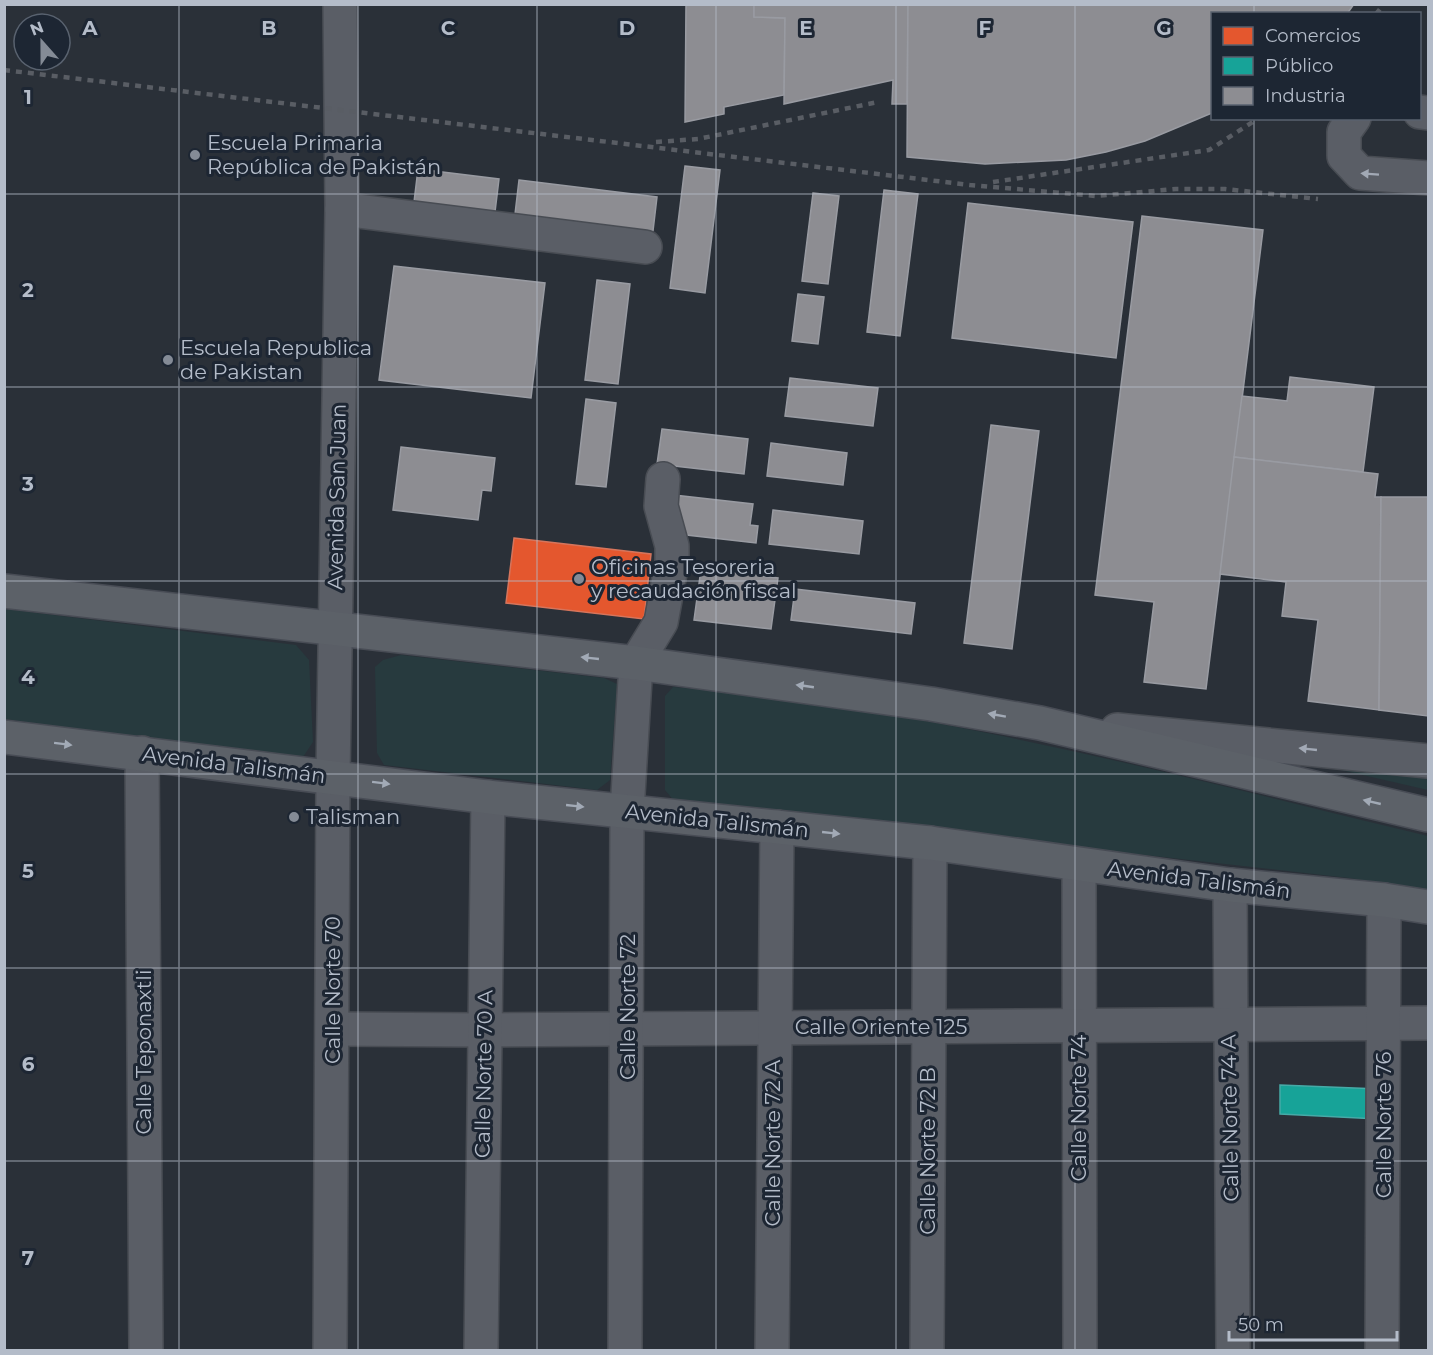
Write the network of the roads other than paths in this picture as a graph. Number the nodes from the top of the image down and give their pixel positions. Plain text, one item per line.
1 (340, 4) edge
2 (1353, 120) edge
3 (1428, 178) edge
4 (342, 209) junction
5 (645, 247) dead end
6 (663, 479) dead end
7 (4, 591) edge
8 (336, 630) junction
9 (636, 663) junction
10 (1040, 723) junction
11 (4, 737) edge
12 (142, 753) junction
13 (1428, 761) edge
14 (333, 777) junction
15 (488, 797) junction
16 (627, 812) junction
17 (1428, 815) edge
18 (777, 828) junction
19 (930, 843) junction
20 (1079, 865) junction
21 (1230, 885) junction
22 (1384, 900) junction
23 (1428, 907) edge
24 (1428, 1023) edge
25 (1230, 1024) junction
26 (1384, 1024) junction
27 (1079, 1026) junction
28 (774, 1027) junction
29 (929, 1027) junction
30 (333, 1029) junction
31 (628, 1029) junction
32 (485, 1030) junction
33 (146, 1350) edge
34 (330, 1350) edge
35 (482, 1350) edge
36 (625, 1350) edge
37 (772, 1350) edge
38 (927, 1350) edge
39 (1080, 1350) edge
40 (1233, 1350) edge
41 (1382, 1350) edge

1 - 4 street, Avenida San Juan
3 -> 2 street
4 - 5 street
4 - 8 street, Avenida San Juan
6 - 9 street
7 - 8 main road
9 -> 8 main road
8 - 14 street, Calle Norte 70
10 -> 9 main road
9 - 16 street, Calle Norte 72
13 -> 10 street
17 -> 10 main road
11 -> 12 main road, Avenida Talismán
12 - 14 main road, Avenida Talismán
12 - 33 street, Calle Teponaxtli
14 -> 15 main road, Avenida Talismán
14 - 30 street, Calle Norte 70
15 -> 16 main road, Avenida Talismán
15 - 32 street, Calle Norte 70 A
16 - 18 main road, Avenida Talismán
16 - 31 street, Calle Norte 72
18 -> 19 main road, Avenida Talismán
18 - 28 street, Calle Norte 72 A
19 - 20 main road, Avenida Talismán
19 - 29 street, Calle Norte 72 B
20 - 21 main road, Avenida Talismán
20 - 27 street, Calle Norte 74
21 - 22 main road, Avenida Talismán
21 - 25 street, Calle Norte 74 A
22 - 23 main road, Avenida Talismán
22 - 26 street, Calle Norte 76
24 - 26 street, Calle Oriente 125
25 - 26 street, Calle Oriente 125
25 - 27 street, Calle Oriente 125
25 - 40 street, Calle Norte 74 A
26 - 41 street, Calle Norte 76
27 - 29 street, Calle Oriente 125
27 - 39 street, Calle Norte 74
28 - 29 street, Calle Oriente 125
28 - 31 street, Calle Oriente 125
28 - 37 street, Calle Norte 72 A
29 - 38 street, Calle Norte 72 B
30 - 32 street, Calle Oriente 125
30 - 34 street, Calle Norte 70
31 - 32 street, Calle Oriente 125
31 - 36 street, Calle Norte 72
32 - 35 street, Calle Norte 70 A

